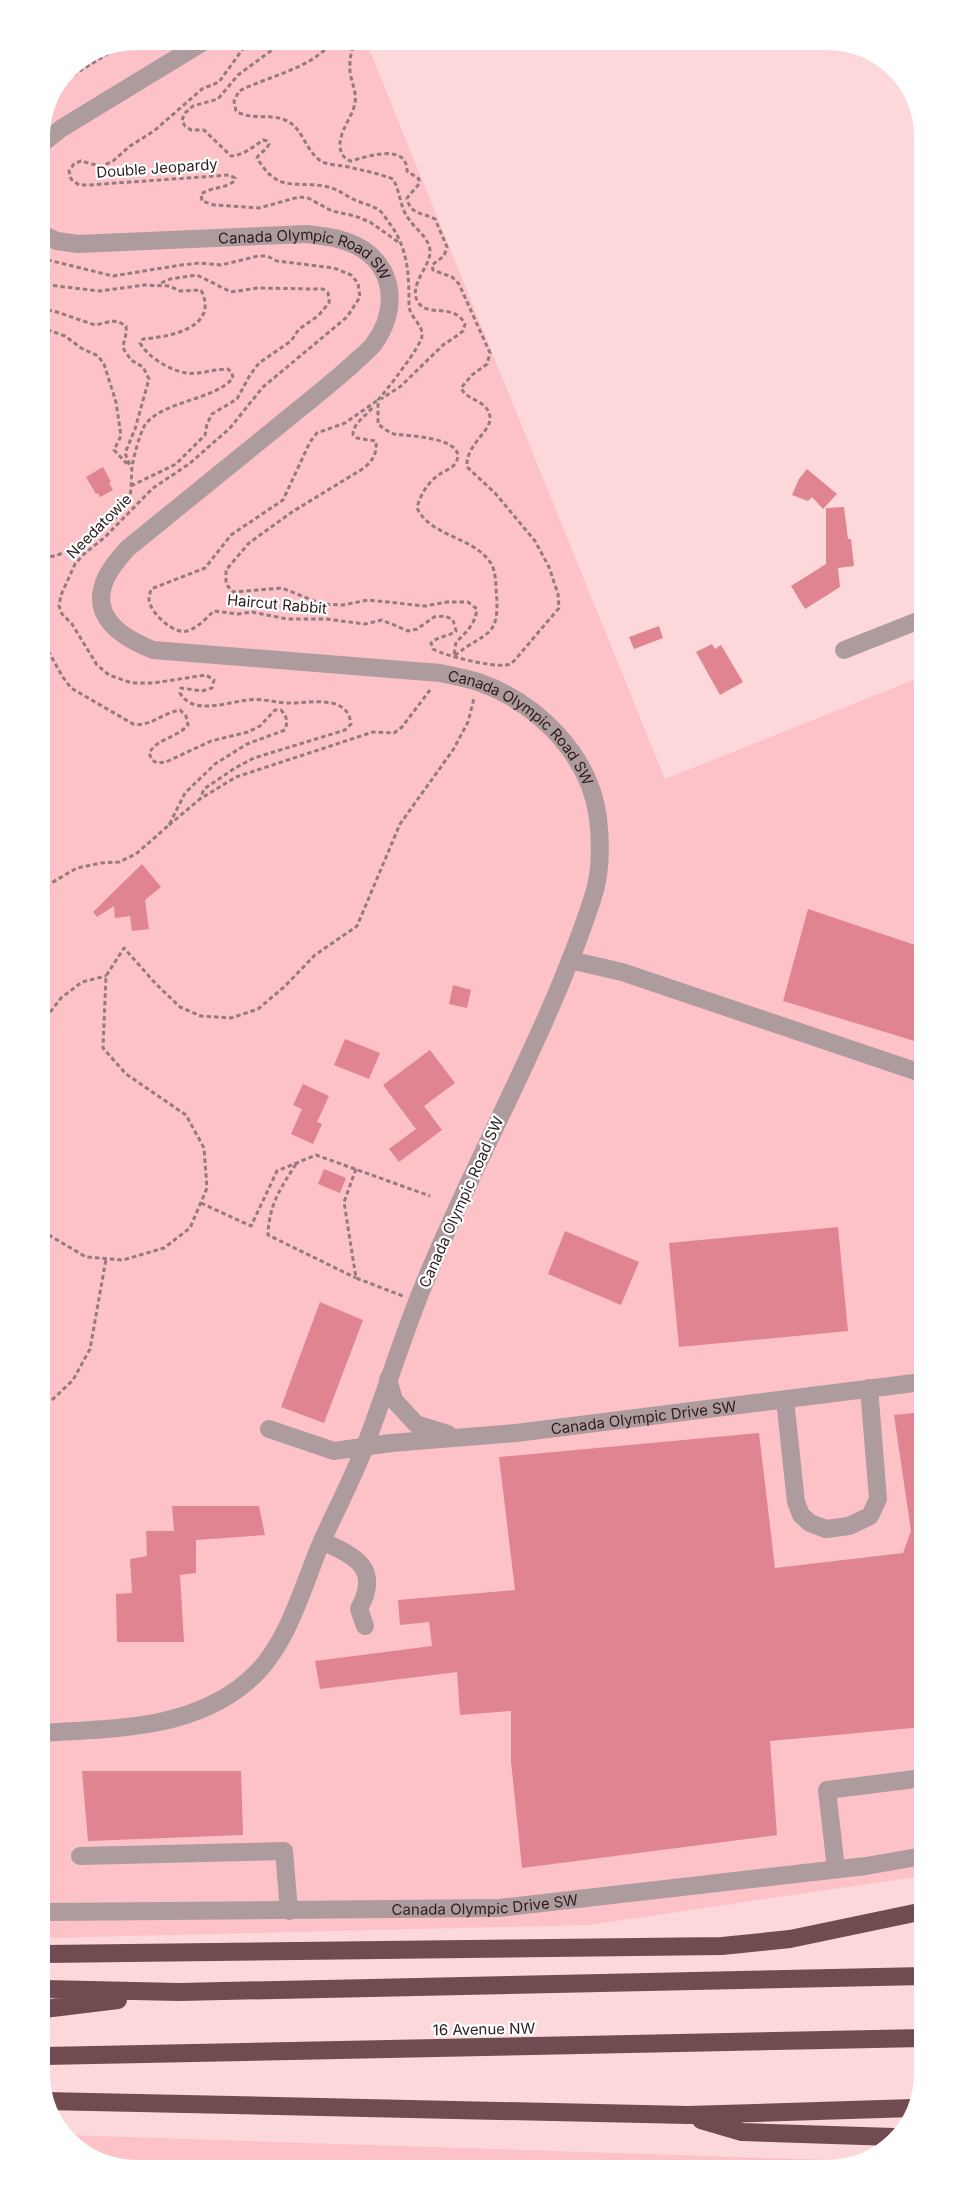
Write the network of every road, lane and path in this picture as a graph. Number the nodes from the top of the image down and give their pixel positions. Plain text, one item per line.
1 (191, 49) edge
2 (243, 49) edge
3 (273, 49) edge
4 (352, 49) edge
5 (106, 55) edge
6 (78, 72) edge
7 (50, 137) edge
8 (50, 238) edge
9 (402, 244) junction
10 (50, 261) edge
11 (50, 285) edge
12 (157, 285) junction
13 (50, 310) edge
14 (50, 331) edge
15 (378, 400) junction
16 (132, 470) junction
17 (131, 486) junction
18 (50, 558) edge
19 (914, 622) edge
20 (844, 650) dead end
21 (50, 654) edge
22 (454, 655) junction
23 (440, 673) junction
24 (478, 682) junction
25 (200, 798) junction
26 (169, 825) junction
27 (50, 884) edge
28 (570, 960) junction
29 (106, 976) junction
30 (50, 1013) edge
31 (914, 1071) edge
32 (297, 1162) junction
33 (356, 1169) junction
34 (430, 1196) dead end
35 (201, 1203) junction
36 (50, 1237) edge
37 (106, 1259) junction
38 (356, 1278) junction
39 (417, 1302) junction
40 (388, 1379) junction
41 (914, 1383) edge
42 (868, 1388) junction
43 (52, 1400) dead end
44 (785, 1400) junction
45 (270, 1429) dead end
46 (456, 1437) junction
47 (364, 1448) junction
48 (322, 1541) junction
49 (365, 1626) dead end
50 (50, 1732) edge
51 (914, 1779) edge
52 (80, 1856) dead end
53 (914, 1857) edge
54 (836, 1869) junction
55 (289, 1911) junction
56 (50, 1912) edge
57 (914, 1913) edge
58 (50, 1954) edge
59 (914, 1976) edge
60 (50, 1989) edge
61 (179, 1992) junction
62 (50, 2008) edge
63 (914, 2038) edge
64 (50, 2056) edge
65 (54, 2101) edge
66 (906, 2108) edge
67 (688, 2115) junction
68 (885, 2137) edge

1 - 7 street
2 - 9 path, Double Jeopardy
3 - 9 path
4 - 22 path
5 - 6 path
8 - 23 street, Canada Olympic Road SW
9 - 15 path
10 - 25 path, Needatowie
11 - 12 path
12 - 16 path
12 - 17 path
13 - 16 path
14 - 16 path
15 - 22 path
15 - 22 path, Haircut Rabbit
16 - 17 path
17 - 18 path
19 - 20 street
21 - 26 path
22 - 23 path
23 - 24 street, Canada Olympic Road SW
23 - 25 path
24 - 28 street, Canada Olympic Road SW
24 - 29 path
25 - 26 path
26 - 27 path
28 - 31 street
28 - 39 street, Canada Olympic Road SW
29 - 30 path
29 - 35 path
32 - 33 path
32 - 35 path
32 - 38 path
33 - 34 path
33 - 38 path
35 - 37 path
36 - 37 path
37 - 43 path
38 - 39 path
39 - 40 street, Canada Olympic Road SW
40 - 46 street
40 - 47 street, Canada Olympic Road SW
41 - 42 street, Canada Olympic Drive SW
42 - 44 street, Canada Olympic Drive SW
42 - 44 street
44 - 46 street, Canada Olympic Drive SW
45 - 47 street, Canada Olympic Drive SW
46 - 47 street, Canada Olympic Drive SW
47 - 48 street, Canada Olympic Road SW
48 - 49 street
48 - 50 street, Canada Olympic Road SW
51 - 54 street
52 - 55 street
53 - 54 street, Canada Olympic Drive SW
54 - 55 street, Canada Olympic Drive SW
55 - 56 street, Canada Olympic Drive SW
57 - 58 highway
59 - 61 highway
60 - 61 highway
61 - 62 highway
63 - 64 highway, 16 Avenue NW
65 - 67 highway
66 - 67 highway
67 - 68 highway

